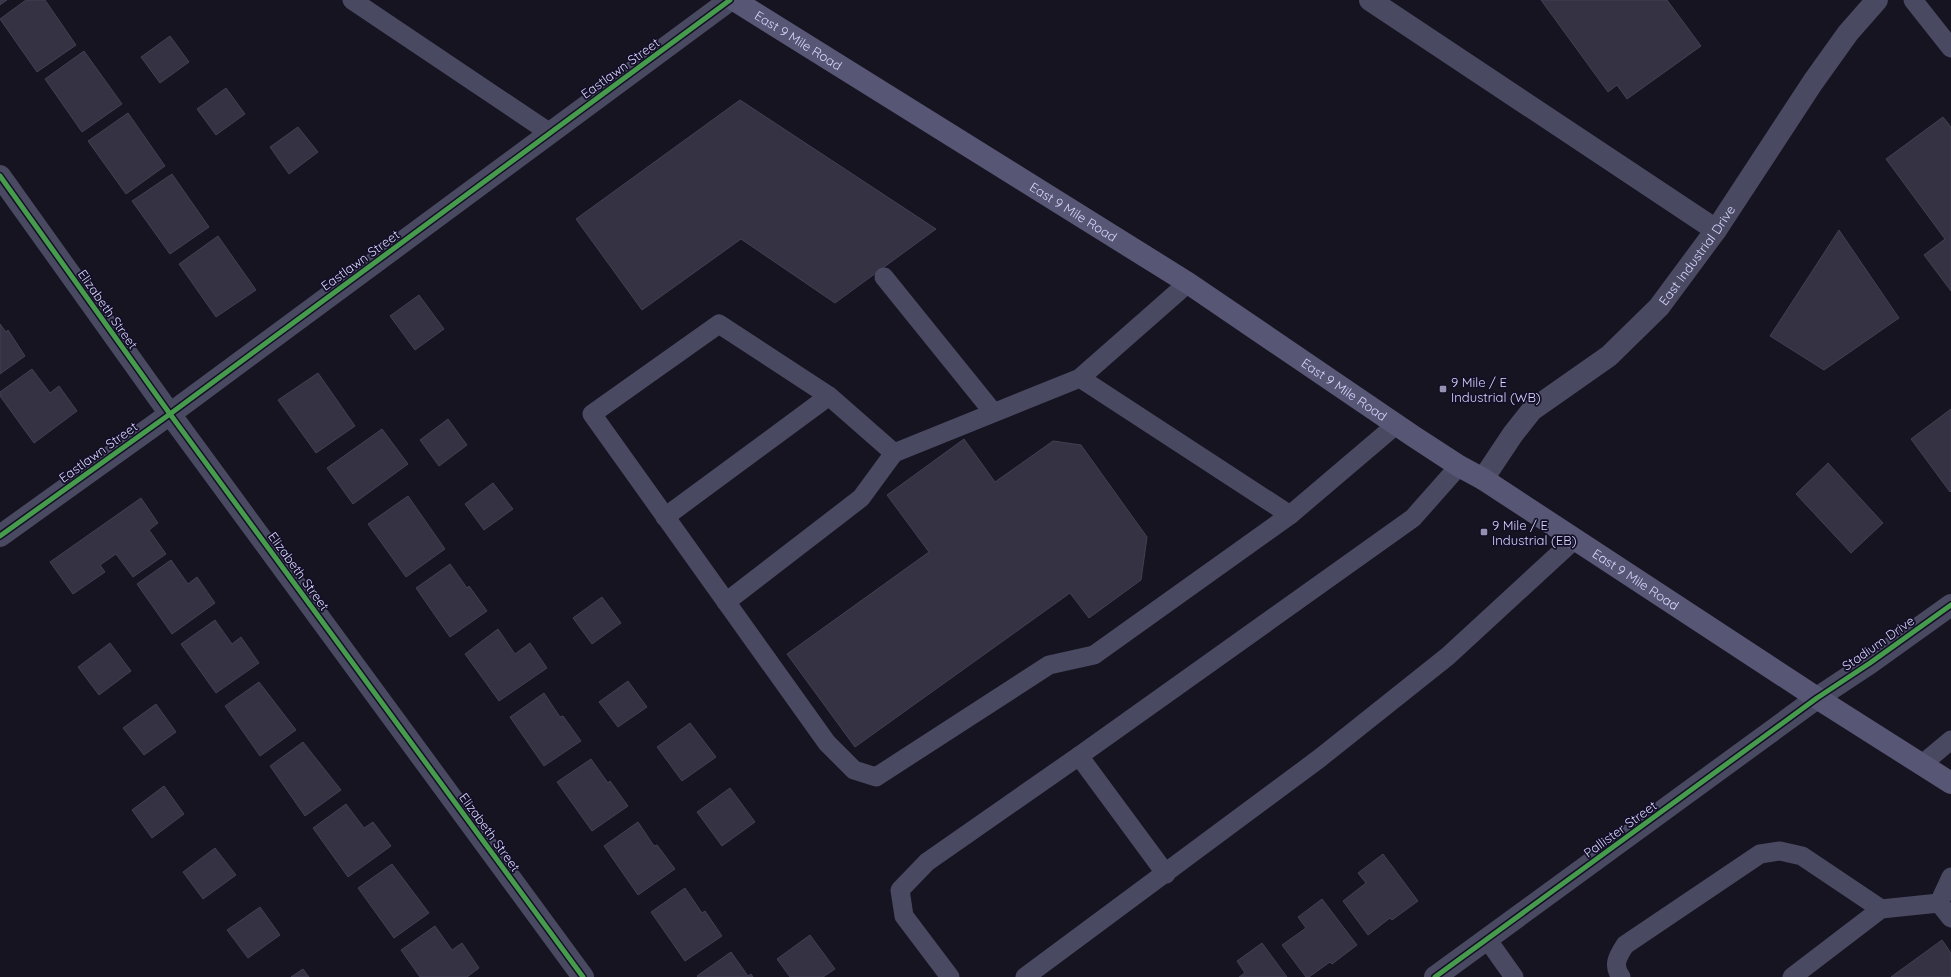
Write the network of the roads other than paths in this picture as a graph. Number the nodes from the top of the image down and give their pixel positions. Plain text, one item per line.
1 (352, 0) edge
2 (730, 0) edge
3 (734, 0) edge
4 (1370, 0) edge
5 (1877, 0) edge
6 (1914, 0) edge
7 (1951, 48) edge
8 (550, 133) junction
9 (0, 176) edge
10 (1716, 230) junction
11 (884, 277) dead end
12 (1188, 283) junction
13 (1080, 378) junction
14 (829, 396) junction
15 (993, 412) junction
16 (170, 414) junction
17 (1397, 424) junction
18 (894, 452) junction
19 (1459, 466) junction
20 (1483, 479) junction
21 (1290, 515) junction
22 (665, 517) junction
23 (0, 536) edge
24 (1574, 540) junction
25 (726, 602) junction
26 (1951, 605) edge
27 (1817, 698) junction
28 (1951, 740) edge
29 (1079, 756) junction
30 (1921, 765) junction
31 (1951, 783) edge
32 (1166, 874) junction
33 (1951, 877) edge
34 (1939, 903) junction
35 (1880, 909) junction
36 (1951, 918) edge
37 (1487, 939) junction
38 (583, 977) edge
39 (950, 977) edge
40 (1025, 977) edge
41 (1435, 977) edge
42 (1514, 977) edge
43 (1621, 977) edge
44 (1792, 977) edge

1 - 8 lane
2 - 8 street, Eastlawn Street
3 - 12 main road, East 9 Mile Road
4 - 10 street
5 - 10 street, East Industrial Drive
6 - 7 lane
8 - 16 street, Eastlawn Street
9 - 16 street, Elizabeth Street
10 - 20 street, East Industrial Drive
11 - 15 lane
12 - 13 lane
12 - 17 main road, East 9 Mile Road
13 - 15 lane
13 - 21 lane
14 - 18 lane
14 - 22 lane
14 - 22 lane
15 - 18 lane
16 - 23 street, Eastlawn Street
16 - 38 street, Elizabeth Street
17 - 19 main road, East 9 Mile Road
17 - 21 lane
18 - 25 lane
19 - 20 main road, East 9 Mile Road
19 - 29 lane
20 - 24 main road, East 9 Mile Road
21 - 25 lane
22 - 25 lane
24 - 27 main road, East 9 Mile Road
24 - 32 lane
26 - 27 street, Stadium Drive
27 - 30 main road, East 9 Mile Road
27 - 37 street, Pallister Street
28 - 30 lane
29 - 32 lane
29 - 39 lane
30 - 31 main road, East 9 Mile Road
32 - 40 lane
33 - 34 lane
34 - 35 lane
34 - 36 lane
35 - 43 lane
35 - 44 lane
37 - 41 street, Pallister Street
37 - 42 lane

